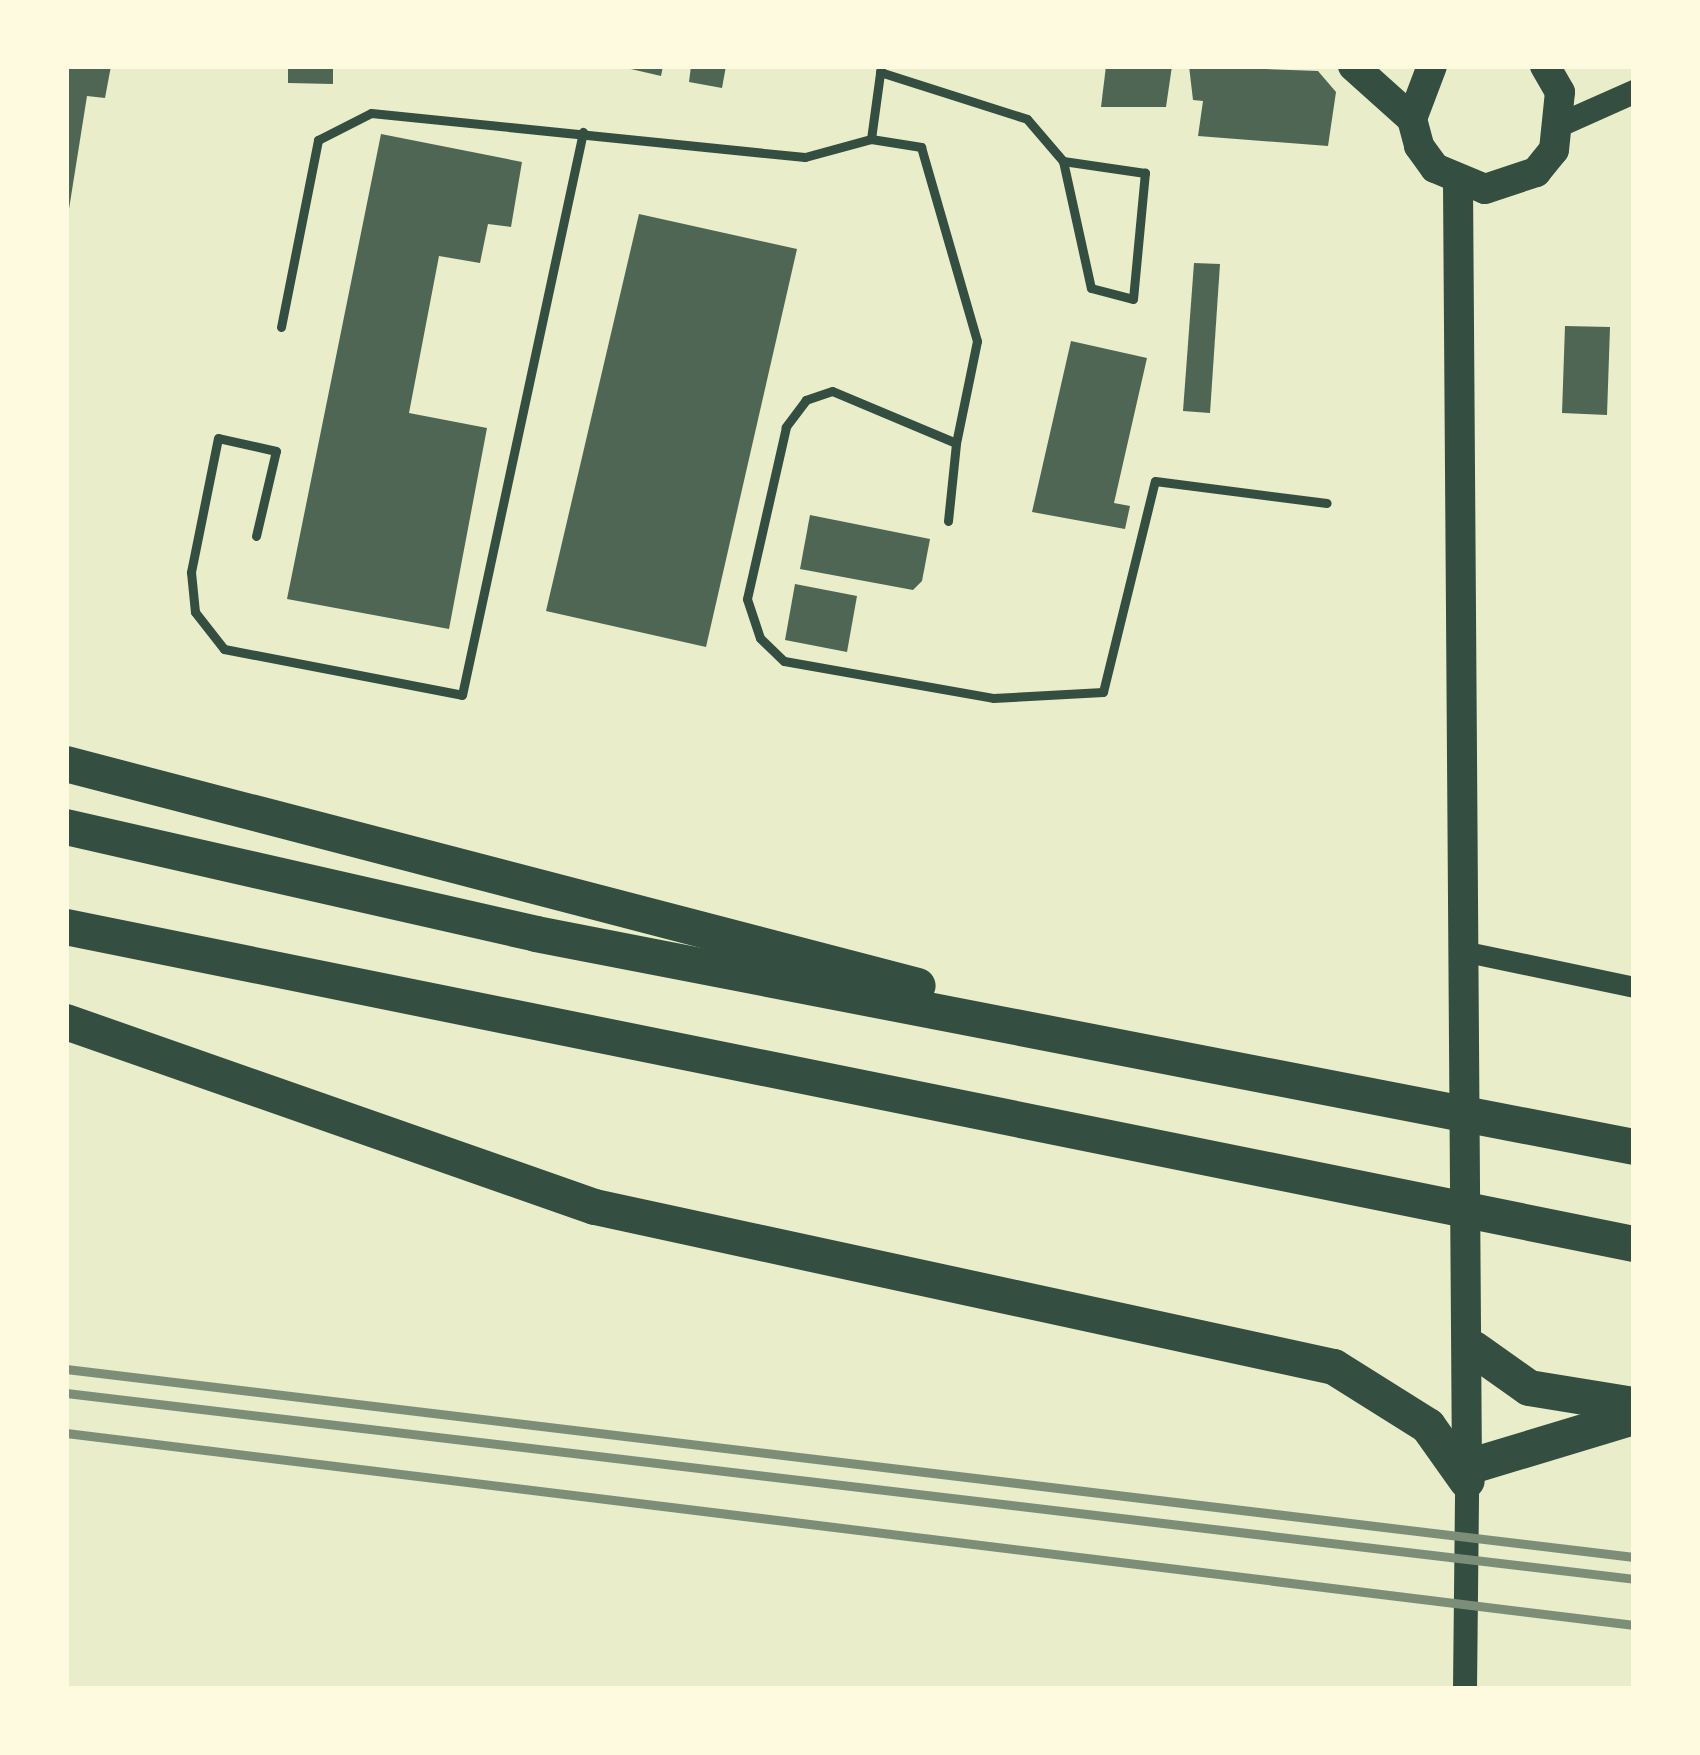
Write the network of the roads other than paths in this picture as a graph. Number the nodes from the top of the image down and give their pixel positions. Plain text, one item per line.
1 (1353, 66) edge
2 (1432, 66) edge
3 (1545, 66) edge
4 (880, 69) edge
5 (1634, 92) edge
6 (1412, 118) junction
7 (1562, 124) junction
8 (583, 132) junction
9 (871, 139) junction
10 (1063, 160) junction
11 (1458, 183) junction
12 (281, 327) dead end
13 (956, 442) junction
14 (1327, 502) dead end
15 (948, 520) dead end
16 (256, 536) dead end
17 (66, 764) edge
18 (66, 827) edge
19 (66, 927) edge
20 (1467, 952) junction
21 (1634, 987) edge
22 (66, 1022) edge
23 (1275, 1078) junction
24 (1634, 1147) edge
25 (1634, 1244) edge
26 (1474, 1340) junction
27 (1634, 1405) edge
28 (1634, 1418) edge
29 (1467, 1474) junction
30 (1465, 1689) edge

1 - 6 main road
2 - 6 main road
3 - 7 main road
4 - 9 lane
4 - 10 lane
5 - 7 main road
6 - 11 main road
7 - 11 main road
8 - 9 lane
8 - 12 lane
8 - 16 lane
9 - 13 lane
10 - 10 lane
11 - 20 main road
13 - 14 lane
13 - 15 lane
17 - 23 highway
18 - 23 highway
19 - 25 highway
20 - 21 street
20 - 26 main road
22 - 29 highway
23 - 24 highway
26 - 27 highway
26 - 29 main road
28 - 29 highway
29 - 30 main road

